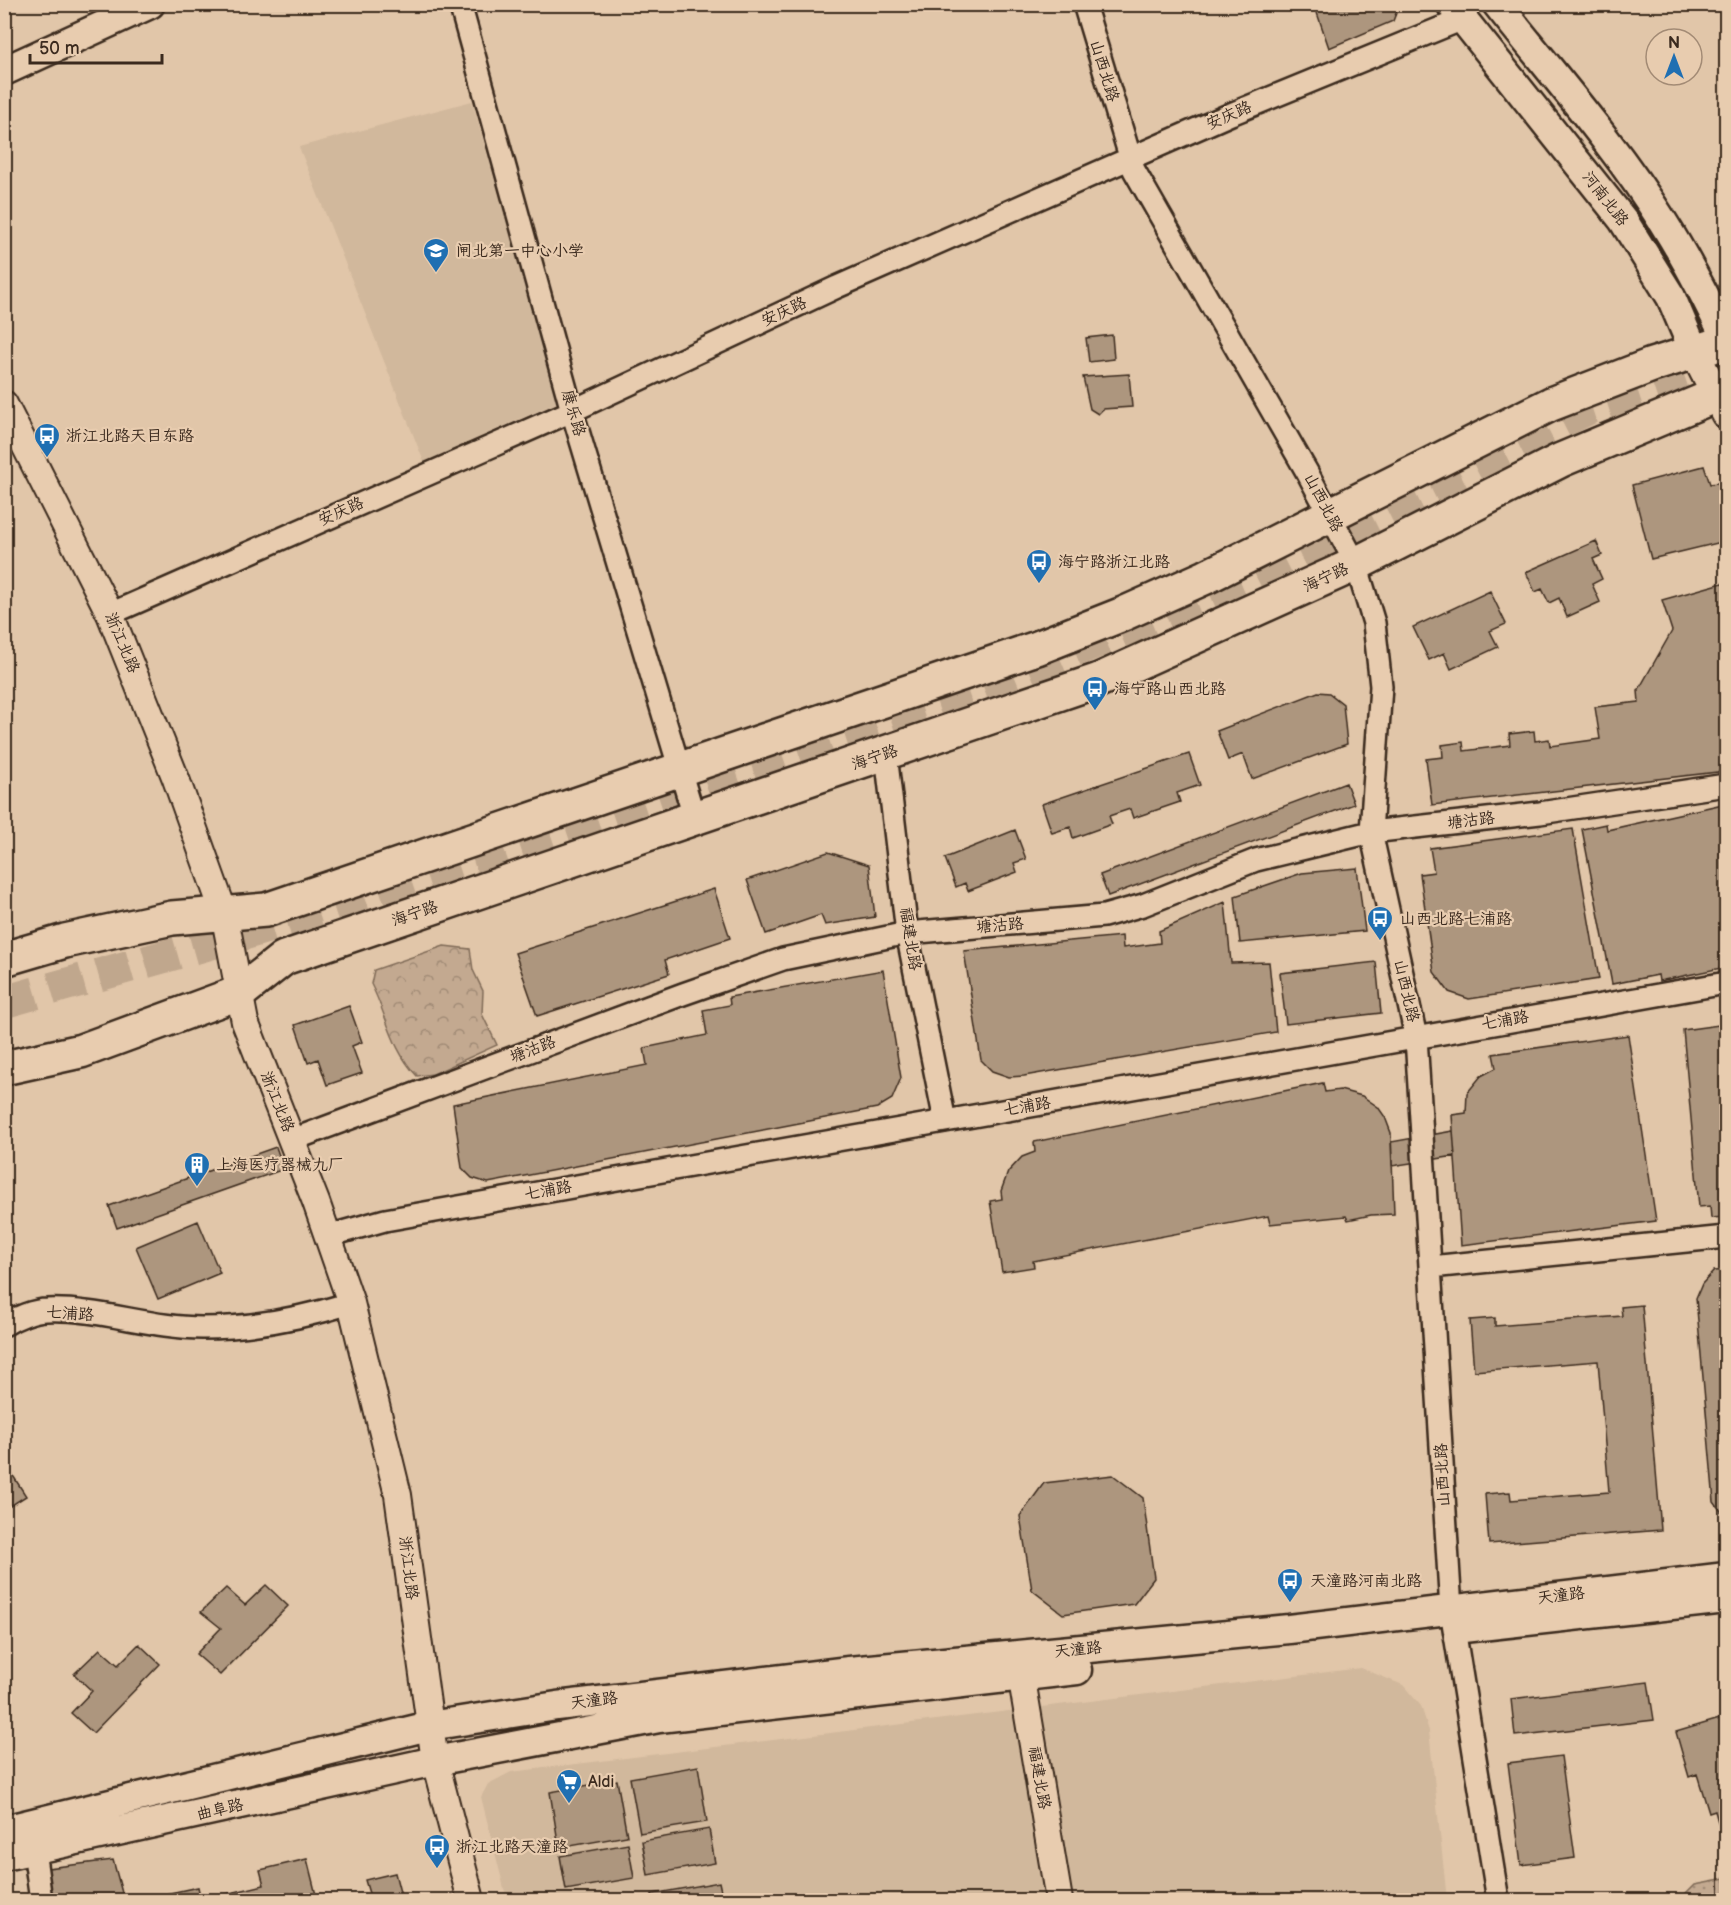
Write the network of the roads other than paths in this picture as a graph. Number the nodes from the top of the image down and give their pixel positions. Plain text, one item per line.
1 (107, 4) edge
2 (150, 4) edge
3 (460, 4) edge
4 (1084, 4) edge
5 (1497, 4) edge
6 (1457, 12) edge
7 (4, 51) edge
8 (4, 71) edge
9 (1131, 160) junction
10 (1726, 341) edge
11 (1694, 351) junction
12 (1724, 400) edge
13 (4, 404) edge
14 (572, 411) junction
15 (1330, 517) junction
16 (1356, 564) junction
17 (110, 614) junction
18 (886, 754) junction
19 (680, 771) junction
20 (1726, 785) edge
21 (695, 820) junction
22 (1371, 832) junction
23 (224, 913) junction
24 (907, 933) junction
25 (4, 959) edge
26 (1726, 983) edge
27 (241, 992) junction
28 (1416, 1037) junction
29 (4, 1068) edge
30 (945, 1121) junction
31 (292, 1140) junction
32 (328, 1236) junction
33 (1726, 1237) edge
34 (1431, 1267) junction
35 (351, 1303) junction
36 (4, 1325) edge
37 (1726, 1576) edge
38 (1726, 1599) edge
39 (1452, 1619) junction
40 (1020, 1666) junction
41 (429, 1726) junction
42 (435, 1761) junction
43 (23, 1835) edge
44 (4, 1856) edge
45 (41, 1900) edge
46 (471, 1900) edge
47 (1059, 1900) edge
48 (1498, 1900) edge

1 - 7 main road
2 - 8 main road
3 - 14 street, 康乐路
4 - 9 street, 山西北路
5 - 10 main road, 河南北路
6 - 9 street, 安庆路
6 - 11 main road, 河南北路
9 - 14 street, 安庆路
9 - 15 street, 山西北路
10 - 11 main road
11 - 12 main road, 河南北路
11 - 15 main road
12 - 16 main road, 海宁路
13 - 17 street, 浙江北路
14 - 17 street, 安庆路
14 - 19 street, 康乐路
15 - 16 street, 山西北路
15 - 19 main road
16 - 18 main road, 海宁路
16 - 22 street, 山西北路
17 - 23 street, 浙江北路
18 - 21 main road, 海宁路
18 - 24 street, 福建北路
19 - 21 street, 康乐路
19 - 23 main road
20 - 22 street, 塘沽路
21 - 27 main road, 海宁路
22 - 24 street, 塘沽路
22 - 28 street, 山西北路
23 - 25 main road
23 - 27 street, 浙江北路
24 - 30 street, 福建北路
24 - 31 street, 塘沽路
26 - 28 street, 七浦路
27 - 29 main road, 海宁路
27 - 31 street, 浙江北路
28 - 30 street, 七浦路
28 - 34 street, 山西北路
30 - 32 street, 七浦路
31 - 32 street, 浙江北路
32 - 35 street, 浙江北路
33 - 34 street
34 - 39 street, 山西北路
35 - 36 street, 七浦路
35 - 41 street, 浙江北路
37 - 39 main road, 天潼路
38 - 39 main road, 天潼路
39 - 40 main road, 天潼路
39 - 48 street, 山西北路
40 - 41 main road, 天潼路
40 - 42 main road, 天潼路
40 - 47 street, 福建北路
41 - 42 street, 浙江北路
41 - 43 main road, 曲阜路
42 - 43 main road, 曲阜路
42 - 46 street, 浙江北路
43 - 44 main road, 曲阜路
43 - 45 street

